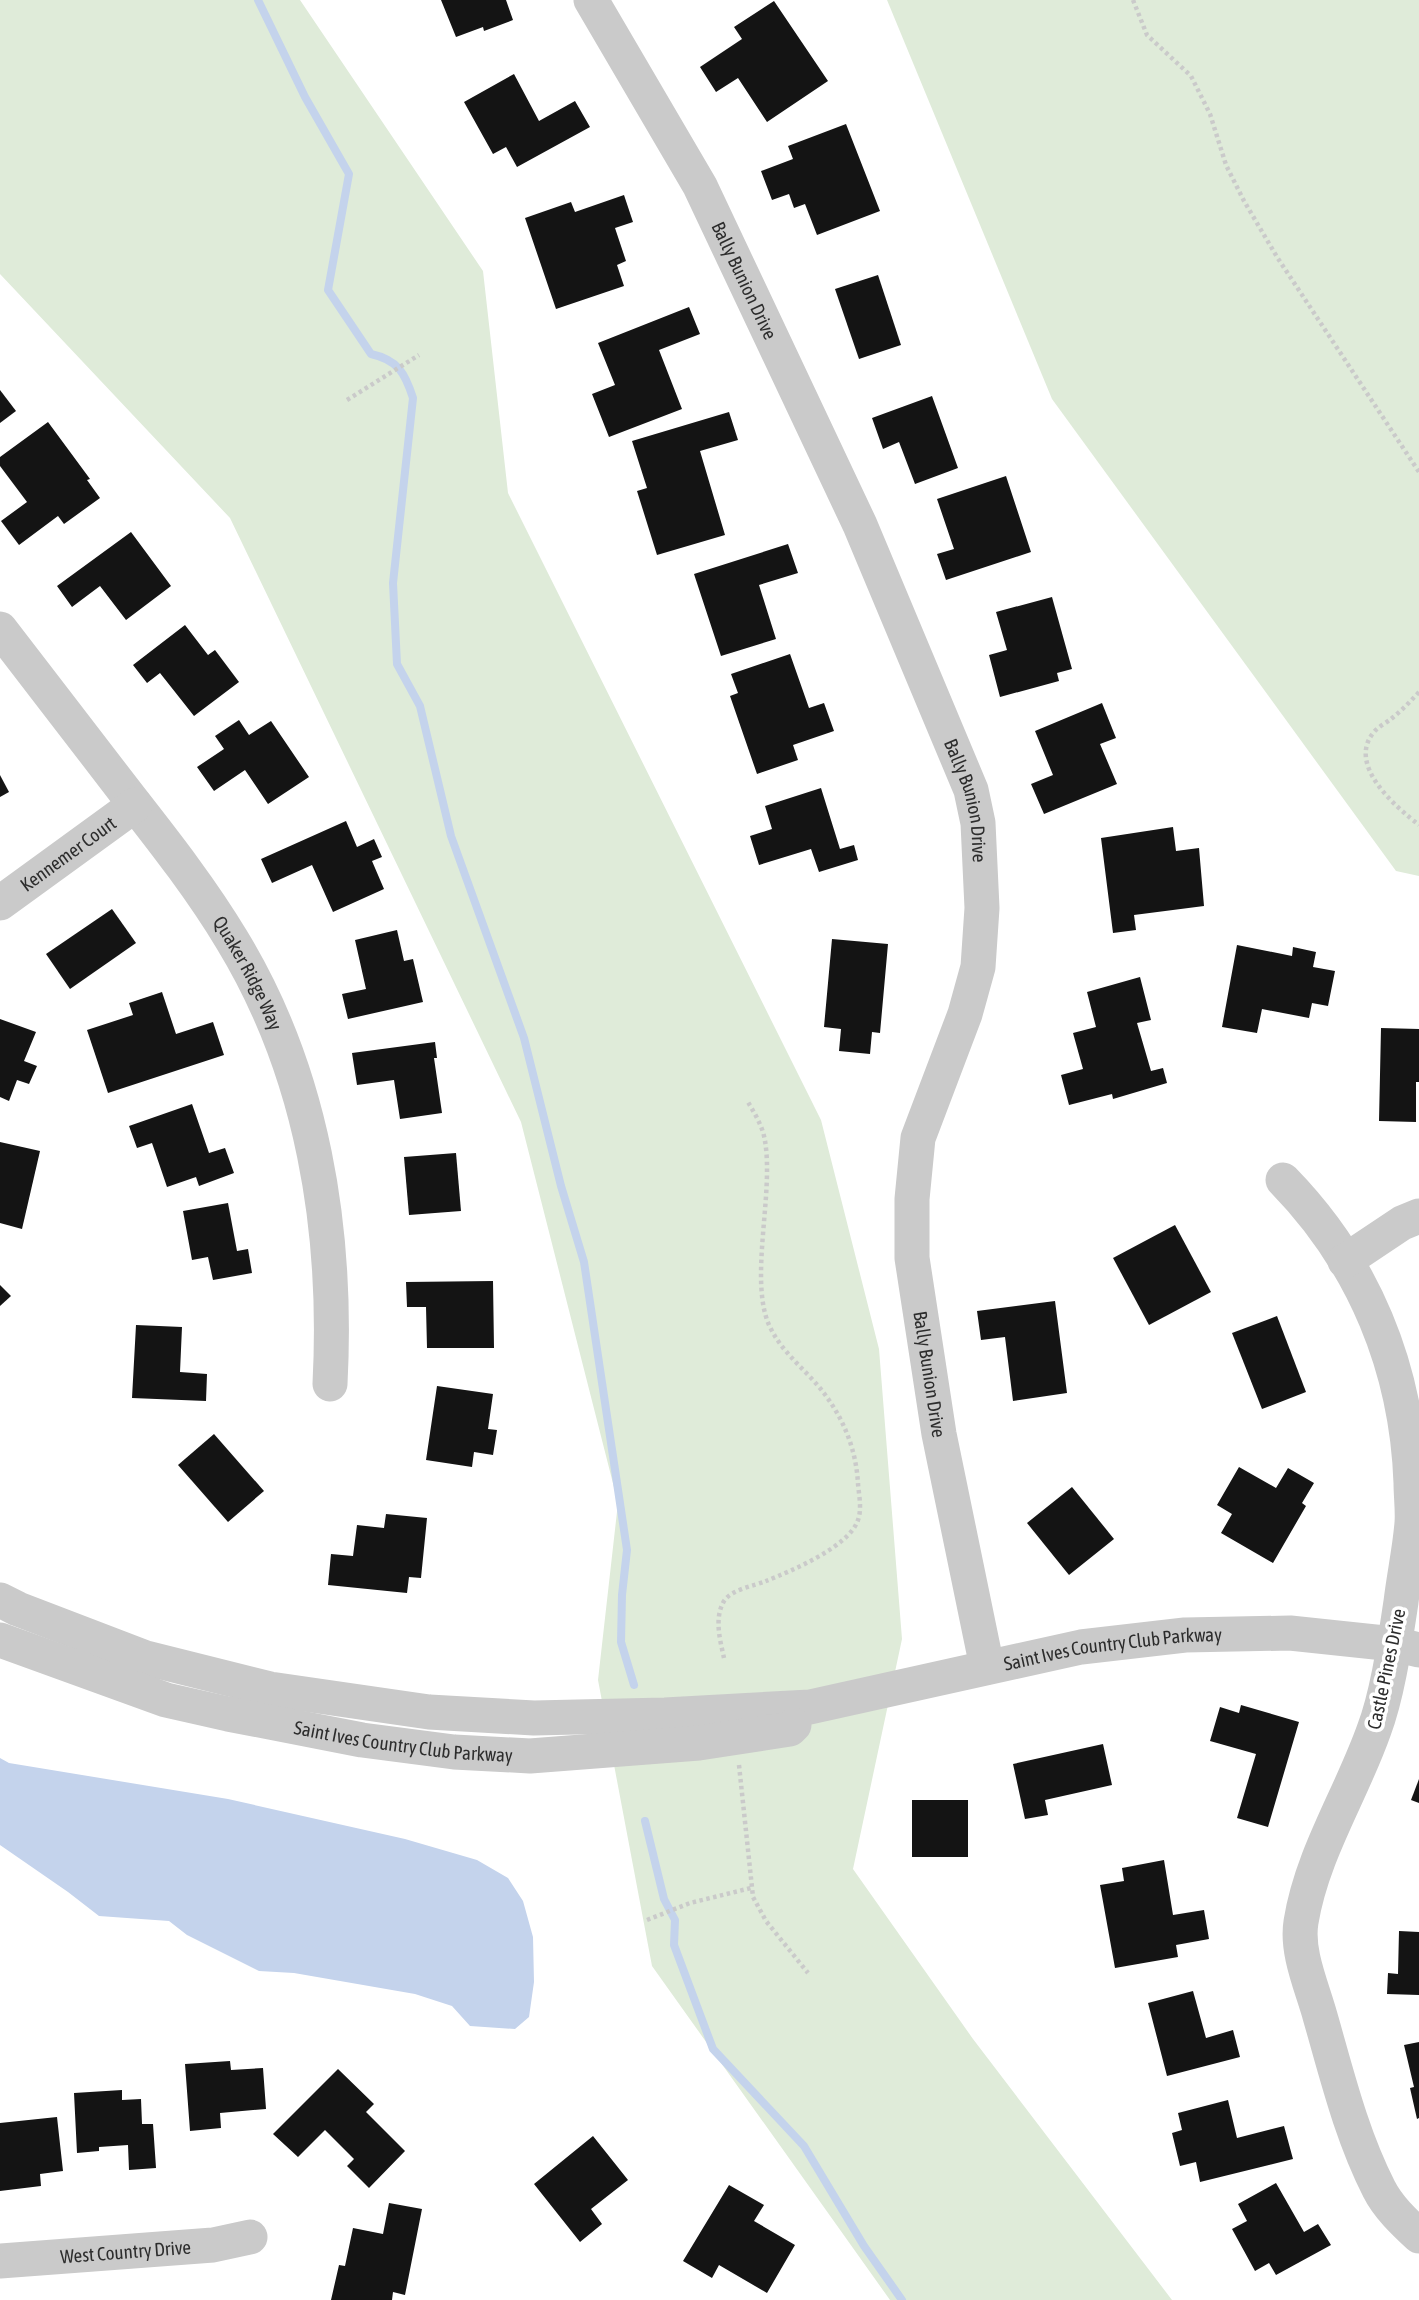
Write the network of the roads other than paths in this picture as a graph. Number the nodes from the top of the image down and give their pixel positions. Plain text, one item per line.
1 (591, 0) edge
2 (0, 629) edge
3 (135, 805) junction
4 (0, 903) edge
5 (1283, 1180) dead end
6 (1419, 1216) edge
7 (1345, 1261) junction
8 (330, 1384) dead end
9 (0, 1600) edge
10 (0, 1640) edge
11 (1407, 1647) edge
12 (987, 1667) junction
13 (810, 1707) junction
14 (1419, 2236) edge
15 (250, 2237) dead end
16 (0, 2261) edge

1 - 12 street, Bally Bunion Drive
2 - 3 street, Quaker Ridge Way
3 - 4 street, Kennemer Court
3 - 8 street, Quaker Ridge Way
5 - 7 street, Castle Pines Drive
6 - 7 street
7 - 11 street, Castle Pines Drive
9 - 13 street, Saint Ives Country Club Parkway
10 - 13 street, Saint Ives Country Club Parkway
11 - 12 street, Saint Ives Country Club Parkway
11 - 14 street, Castle Pines Drive
12 - 13 street, Saint Ives Country Club Parkway
15 - 16 street, West Country Drive

